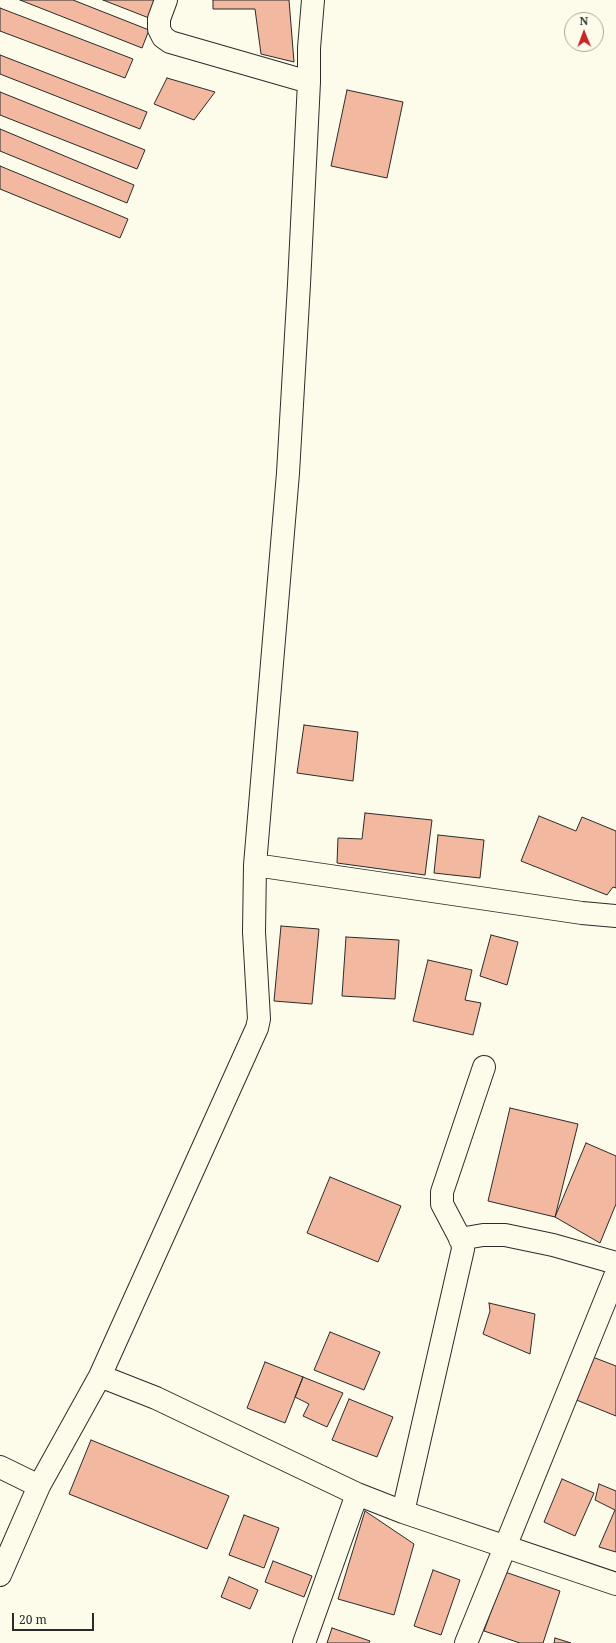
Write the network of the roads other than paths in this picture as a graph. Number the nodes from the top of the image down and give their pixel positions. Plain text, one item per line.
1 (166, 0) edge
2 (313, 0) edge
3 (309, 82) junction
4 (255, 865) junction
5 (616, 916) edge
6 (484, 1067) dead end
7 (460, 1239) junction
8 (616, 1263) edge
9 (616, 1274) edge
10 (100, 1376) junction
11 (0, 1466) edge
12 (39, 1486) junction
13 (356, 1494) junction
14 (403, 1512) junction
15 (506, 1547) junction
16 (0, 1575) edge
17 (616, 1584) edge
18 (304, 1643) edge
19 (466, 1643) edge

1 - 3 street
2 - 3 street
3 - 4 street
4 - 5 street
4 - 10 street
6 - 7 street
7 - 8 street
7 - 14 street
9 - 15 street
10 - 12 street
10 - 13 street
11 - 12 street
12 - 16 street
13 - 14 street
13 - 18 street
14 - 15 street
15 - 17 street
15 - 19 street

